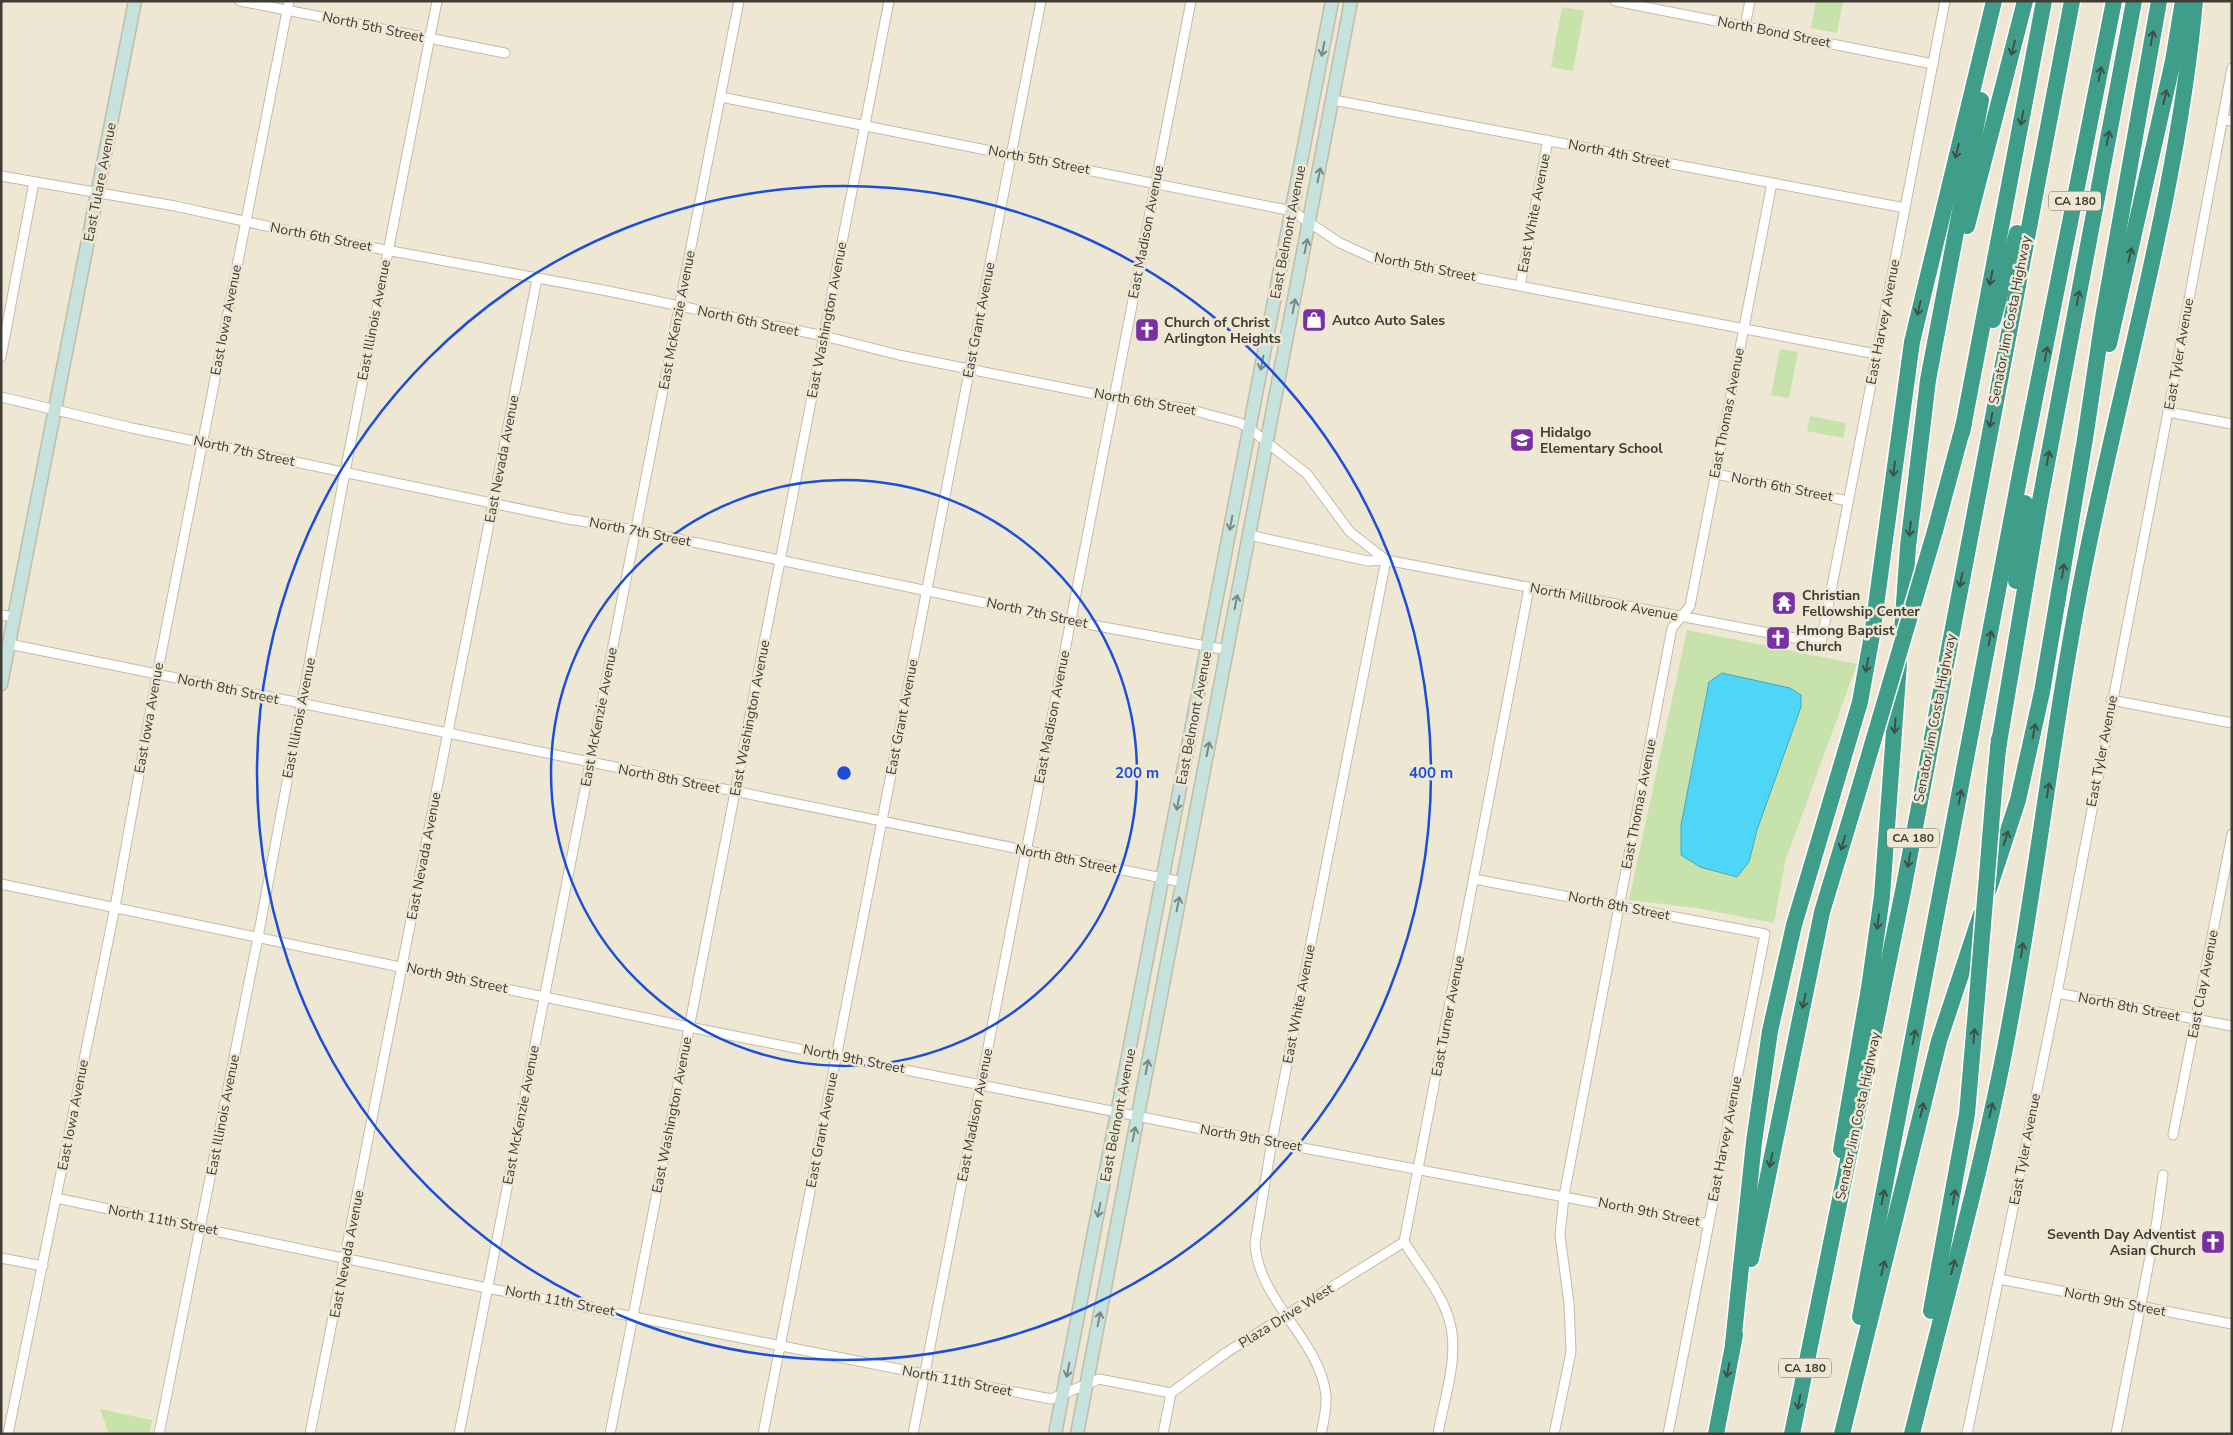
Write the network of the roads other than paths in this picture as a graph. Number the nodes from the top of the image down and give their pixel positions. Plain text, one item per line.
1 (135, 1) edge
2 (240, 1) edge
3 (437, 1) edge
4 (739, 1) edge
5 (890, 1) edge
6 (1041, 1) edge
7 (1191, 1) edge
8 (1332, 1) edge
9 (1615, 1) edge
10 (1750, 1) edge
11 (1944, 1) edge
12 (1994, 1) edge
13 (1999, 1) edge
14 (2025, 1) edge
15 (2044, 1) edge
16 (2072, 1) edge
17 (2114, 1) edge
18 (2134, 1) edge
19 (2159, 1) edge
20 (2183, 1) edge
21 (2195, 1) edge
22 (1348, 2) edge
23 (288, 5) edge
24 (1745, 26) junction
25 (430, 38) junction
26 (505, 53) dead end
27 (1932, 64) junction
28 (2232, 68) edge
29 (721, 97) junction
30 (1333, 100) junction
31 (2051, 113) junction
32 (2222, 119) junction
33 (2232, 121) edge
34 (865, 126) junction
35 (1548, 140) junction
36 (1011, 155) junction
37 (1, 176) edge
38 (34, 182) junction
39 (1772, 183) junction
40 (1155, 184) junction
41 (97, 193) junction
42 (1905, 208) junction
43 (1292, 211) junction
44 (246, 222) junction
45 (1310, 223) junction
46 (388, 250) junction
47 (537, 279) junction
48 (1520, 286) junction
49 (680, 306) junction
50 (1743, 329) junction
51 (824, 336) junction
52 (1876, 354) junction
53 (1, 357) edge
54 (970, 368) junction
55 (1, 397) edge
56 (1114, 398) junction
57 (2036, 401) junction
58 (56, 409) junction
59 (2168, 412) junction
60 (2232, 424) edge
61 (1249, 428) junction
62 (1962, 433) junction
63 (2085, 439) junction
64 (1267, 441) junction
65 (202, 443) junction
66 (1918, 463) junction
67 (345, 472) junction
68 (1716, 474) junction
69 (1848, 501) junction
70 (494, 503) junction
71 (636, 530) junction
72 (1249, 535) junction
73 (780, 559) junction
74 (1386, 560) junction
75 (1529, 588) junction
76 (927, 590) junction
77 (1, 615) edge
78 (14, 617) junction
79 (1681, 617) junction
80 (1071, 621) junction
81 (1821, 643) joint
82 (9, 644) junction
83 (1208, 647) junction
84 (1226, 650) junction
85 (157, 675) junction
86 (1, 684) edge
87 (2111, 700) junction
88 (302, 705) junction
89 (2232, 723) edge
90 (447, 734) junction
91 (1998, 750) junction
92 (590, 763) junction
93 (735, 791) junction
94 (882, 822) junction
95 (2232, 834) edge
96 (1026, 852) junction
97 (1163, 879) junction
98 (1474, 879) junction
99 (1182, 882) junction
100 (1, 884) edge
101 (1619, 906) junction
102 (115, 907) junction
103 (1765, 934) joint
104 (258, 936) junction
105 (403, 967) junction
106 (2057, 993) junction
107 (544, 996) junction
108 (2196, 1020) junction
109 (2232, 1026) edge
110 (689, 1027) junction
111 (836, 1056) junction
112 (981, 1084) junction
113 (1119, 1111) junction
114 (1138, 1114) junction
115 (2173, 1135) dead end
116 (1272, 1141) junction
117 (1418, 1169) junction
118 (2164, 1175) dead end
119 (1564, 1196) junction
120 (56, 1198) junction
121 (1708, 1224) junction
122 (200, 1228) junction
123 (1404, 1242) junction
124 (1, 1258) edge
125 (346, 1258) junction
126 (43, 1266) junction
127 (1998, 1279) junction
128 (487, 1288) junction
129 (1818, 1303) junction
130 (2141, 1307) junction
131 (633, 1315) junction
132 (1287, 1316) junction
133 (2232, 1324) edge
134 (1733, 1344) junction
135 (780, 1346) junction
136 (925, 1374) junction
137 (1087, 1384) junction
138 (1063, 1394) junction
139 (1171, 1394) junction
140 (8, 1434) edge
141 (159, 1434) edge
142 (310, 1434) edge
143 (459, 1434) edge
144 (610, 1434) edge
145 (763, 1434) edge
146 (914, 1434) edge
147 (1055, 1434) edge
148 (1076, 1434) edge
149 (1163, 1434) edge
150 (1321, 1434) edge
151 (1438, 1434) edge
152 (1554, 1434) edge
153 (1668, 1434) edge
154 (1716, 1434) edge
155 (1792, 1434) edge
156 (1838, 1434) edge
157 (1842, 1434) edge
158 (1908, 1434) edge
159 (1912, 1434) edge
160 (1967, 1434) edge
161 (2116, 1434) edge

1 - 41 main road, East Tulare Avenue
2 - 23 street, North 5th Street
3 - 25 street, East Illinois Avenue
4 - 29 street, East McKenzie Avenue
5 - 34 street, East Washington Avenue
6 - 36 street, East Grant Avenue
7 - 40 street, East Madison Avenue
8 -> 43 main road, East Belmont Avenue
9 - 24 street, North Bond Street
10 - 24 street
11 - 27 street, East Harvey Avenue
12 -> 134 highway
13 - 66 highway
14 -> 66 highway
15 -> 62 highway
16 - 31 highway, Senator Jim Costa Highway / CA 180
57 -> 17 highway, CA 180
91 -> 18 highway
63 -> 19 highway
63 -> 20 highway
159 -> 21 highway
22 - 30 main road, East Belmont Avenue
23 - 25 street, North 5th Street
23 - 44 street, East Iowa Avenue
24 - 27 street, North Bond Street
25 - 26 street, North 5th Street
25 - 46 street, East Illinois Avenue
27 - 42 street, East Harvey Avenue
28 - 32 street, East Tyler Avenue
29 - 34 street, North 5th Street
29 - 49 street, East McKenzie Avenue
30 - 35 street, North 4th Street
45 -> 30 main road, East Belmont Avenue
31 - 62 highway
31 -> 129 highway, Senator Jim Costa Highway / CA 180
32 - 33 street
32 - 59 street, East Tyler Avenue
34 - 36 street, North 5th Street
34 - 51 street, East Washington Avenue
35 - 39 street, North 4th Street
35 - 48 street, East White Avenue
36 - 40 street, North 5th Street
36 - 54 street, East Grant Avenue
37 - 38 street, North 6th Street
38 - 41 street, North 6th Street
38 - 53 street
39 - 42 street, North 4th Street
39 - 50 street, East Thomas Avenue
40 - 43 street, North 5th Street
40 - 56 street, East Madison Avenue
41 - 44 street, North 6th Street
41 - 58 main road, East Tulare Avenue
42 - 52 street, East Harvey Avenue
43 - 45 street, North 5th Street
43 -> 61 main road, East Belmont Avenue
44 - 46 street, North 6th Street
44 - 65 street, East Iowa Avenue
45 - 48 street, North 5th Street
64 -> 45 main road, East Belmont Avenue
46 - 47 street, North 6th Street
46 - 67 street, East Illinois Avenue
47 - 49 street, North 6th Street
47 - 70 street, East Nevada Avenue
48 - 50 street, North 5th Street
49 - 51 street, North 6th Street
49 - 71 street, East McKenzie Avenue
50 - 52 street, North 5th Street
50 - 68 street, East Thomas Avenue
51 - 54 street, North 6th Street
51 - 73 street, East Washington Avenue
52 - 69 street, East Harvey Avenue
54 - 56 street, North 6th Street
54 - 76 street, East Grant Avenue
55 - 58 street, North 7th Street
56 - 61 street, North 6th Street
56 - 80 street, East Madison Avenue
57 - 91 highway
156 -> 57 highway, CA 180
58 - 65 street, North 7th Street
58 - 78 main road, East Tulare Avenue
59 - 60 street
59 - 87 street, East Tyler Avenue
61 - 64 street, North Millbrook Avenue
61 -> 83 main road, East Belmont Avenue
62 -> 134 highway, bridge
157 -> 63 highway
64 - 72 main road, East Belmont Avenue
64 - 74 street, North Millbrook Avenue
65 - 67 street, North 7th Street
65 - 85 street, East Iowa Avenue
66 -> 129 highway
67 - 70 street, North 7th Street
67 - 88 street, East Illinois Avenue
68 - 69 street, North 6th Street
68 - 79 street, East Thomas Avenue
69 - 81 street, East Harvey Avenue
70 - 71 street, North 7th Street
70 - 90 street, East Nevada Avenue
71 - 73 street, North 7th Street
71 - 92 street, East McKenzie Avenue
72 - 74 street, North Millbrook Avenue
84 -> 72 main road, East Belmont Avenue
73 - 76 street, North 7th Street
73 - 93 street, East Washington Avenue
74 - 75 street, North Millbrook Avenue
74 - 116 street, East White Avenue
75 - 79 street, North Millbrook Avenue
75 - 98 street, East Turner Avenue
76 - 80 street, North 7th Street
76 - 94 street, East Grant Avenue
77 - 78 street
78 - 82 main road, East Tulare Avenue
79 - 81 street, North Millbrook Avenue
79 - 101 street, East Thomas Avenue
80 - 83 street, North 7th Street
80 - 96 street, East Madison Avenue
82 - 85 street, North 8th Street
82 - 86 main road, East Tulare Avenue
83 - 84 street, North 7th Street
83 -> 97 main road, East Belmont Avenue
99 -> 84 main road, East Belmont Avenue
85 - 88 street, North 8th Street
85 - 102 street, East Iowa Avenue
87 - 89 street
87 - 106 street, East Tyler Avenue
88 - 90 street, North 8th Street
88 - 104 street, East Illinois Avenue
90 - 92 street, North 8th Street
90 - 105 street, East Nevada Avenue
158 -> 91 highway, bridge
92 - 93 street, North 8th Street
92 - 107 street, East McKenzie Avenue
93 - 94 street, North 8th Street
93 - 110 street, East Washington Avenue
94 - 96 street, North 8th Street
94 - 111 street, East Grant Avenue
95 - 108 street, East Clay Avenue
96 - 97 street, North 8th Street
96 - 112 street, East Madison Avenue
97 - 99 street, North 8th Street
97 - 113 main road, East Belmont Avenue
98 - 101 street, North 8th Street
98 - 117 street, East Turner Avenue
114 -> 99 main road, East Belmont Avenue
100 - 102 street, North 9th Street
101 - 103 street, North 8th Street
101 - 119 street, East Thomas Avenue
102 - 104 street, North 9th Street
102 - 120 street, East Iowa Avenue
103 - 121 street, East Harvey Avenue
104 - 105 street, North 9th Street
104 - 122 street, East Illinois Avenue
105 - 107 street, North 9th Street
105 - 125 street, East Nevada Avenue
106 - 108 street, North 8th Street
106 - 127 street, East Tyler Avenue
107 - 110 street, North 9th Street
107 - 128 street, East McKenzie Avenue
108 - 109 street, North 8th Street
108 - 115 street, East Clay Avenue
110 - 111 street, North 9th Street
110 - 131 street, East Washington Avenue
111 - 112 street, North 9th Street
111 - 135 street, East Grant Avenue
112 - 113 street, North 9th Street
112 - 136 street, East Madison Avenue
113 - 114 street, North 9th Street
113 -> 138 main road, East Belmont Avenue
114 - 116 street, North 9th Street
137 -> 114 main road, East Belmont Avenue
116 - 117 street, North 9th Street
116 - 132 street, East White Avenue
117 - 119 street, North 9th Street
117 - 123 street, East Turner Avenue
118 - 130 street
119 - 121 street, North 9th Street
119 - 152 street, East Thomas Avenue
120 - 122 street, North 11th Street
120 - 126 street, East Iowa Avenue
121 - 153 street, East Harvey Avenue
122 - 125 street, North 11th Street
122 - 141 street, East Illinois Avenue
123 - 132 street, Plaza Drive West
123 - 151 street
124 - 126 street
125 - 128 street, North 11th Street
125 - 142 street, East Nevada Avenue
126 - 140 street, East Iowa Avenue
127 - 130 street, North 9th Street
127 - 160 street, East Tyler Avenue
128 - 131 street, North 11th Street
128 - 143 street, East McKenzie Avenue
129 -> 155 highway, Senator Jim Costa Highway / CA 180
130 - 133 street, North 9th Street
130 - 161 street
131 - 135 street, North 11th Street
131 - 144 street, East Washington Avenue
132 - 139 street, Plaza Drive West
132 - 150 street, East White Avenue
134 -> 154 highway
135 - 136 street, North 11th Street
135 - 145 street, East Grant Avenue
136 - 138 street, North 11th Street
136 - 146 street, East Madison Avenue
137 - 138 street, North 11th Street
137 - 139 street, North 11th Street
137 - 148 main road, East Belmont Avenue
138 - 147 main road, East Belmont Avenue
139 - 149 street

